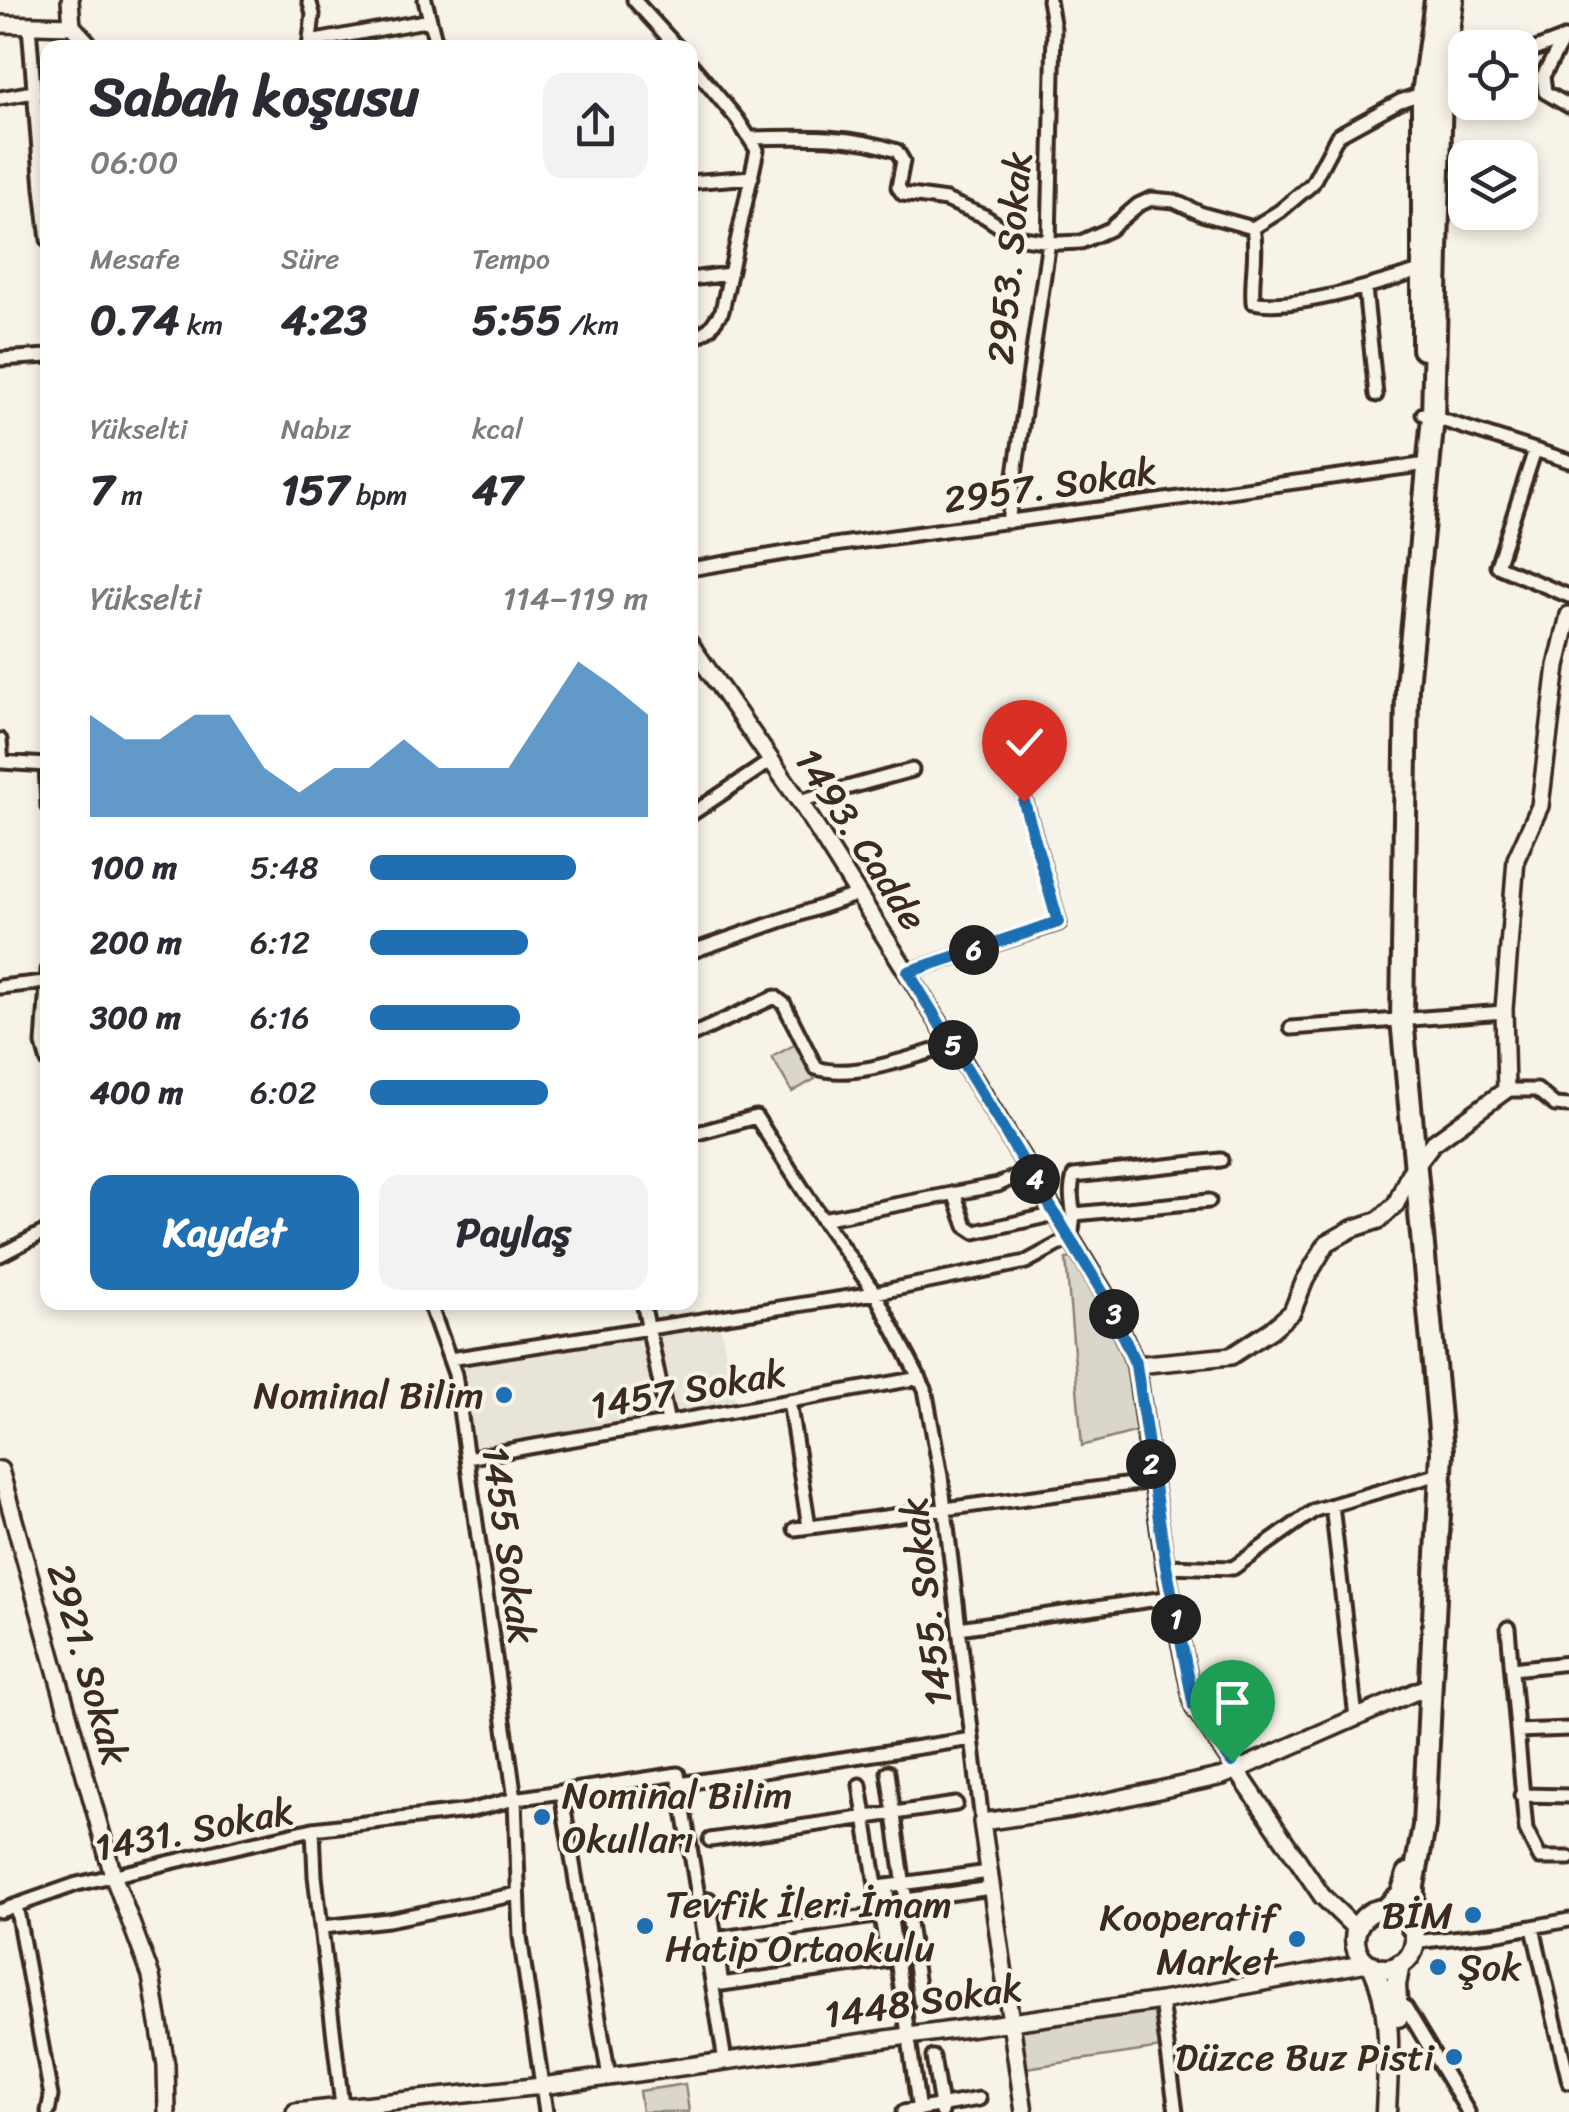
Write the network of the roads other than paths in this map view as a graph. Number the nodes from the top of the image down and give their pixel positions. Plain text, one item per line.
1 (70, 0) edge
2 (309, 0) edge
3 (426, 0) edge
4 (634, 0) edge
5 (1049, 0) edge
6 (1436, 0) edge
7 (1452, 0) edge
8 (430, 20) junction
9 (0, 24) edge
10 (29, 26) junction
11 (72, 26) junction
12 (1566, 37) edge
13 (85, 40) edge
14 (310, 40) edge
15 (334, 40) edge
16 (435, 40) edge
17 (671, 40) edge
18 (1538, 49) edge
19 (698, 73) edge
20 (1448, 83) edge
21 (1432, 90) junction
22 (33, 92) junction
23 (0, 98) edge
24 (1569, 106) edge
25 (749, 138) junction
26 (40, 146) edge
27 (752, 177) junction
28 (698, 181) edge
29 (1253, 228) junction
30 (1048, 241) junction
31 (1423, 270) junction
32 (730, 274) junction
33 (698, 278) edge
34 (1365, 288) junction
35 (698, 336) edge
36 (40, 356) edge
37 (0, 359) edge
38 (1376, 395) dead end
39 (1428, 416) junction
40 (1535, 450) junction
41 (1569, 461) edge
42 (1420, 465) junction
43 (1008, 522) junction
44 (698, 568) edge
45 (1569, 596) edge
46 (1569, 615) edge
47 (698, 655) edge
48 (0, 740) edge
49 (772, 760) junction
50 (40, 765) edge
51 (912, 770) dead end
52 (799, 801) junction
53 (1024, 802) dead end
54 (698, 810) edge
55 (858, 894) junction
56 (698, 949) edge
57 (908, 972) junction
58 (40, 977) edge
59 (0, 987) edge
60 (1504, 1012) junction
61 (1398, 1020) junction
62 (1291, 1028) dead end
63 (698, 1032) edge
64 (953, 1044) junction
65 (1506, 1090) junction
66 (1569, 1106) edge
67 (698, 1134) edge
68 (1221, 1160) dead end
69 (1413, 1168) junction
70 (1029, 1170) junction
71 (954, 1194) junction
72 (1209, 1201) dead end
73 (1056, 1214) junction
74 (1075, 1214) junction
75 (822, 1219) junction
76 (40, 1234) edge
77 (1070, 1238) junction
78 (0, 1256) edge
79 (875, 1293) junction
80 (432, 1310) edge
81 (645, 1310) edge
82 (651, 1328) junction
83 (450, 1359) junction
84 (1136, 1365) junction
85 (920, 1378) junction
86 (789, 1402) junction
87 (668, 1423) junction
88 (467, 1458) junction
89 (0, 1470) edge
90 (1432, 1476) junction
91 (1154, 1482) junction
92 (1332, 1505) junction
93 (944, 1507) junction
94 (809, 1527) junction
95 (795, 1529) dead end
96 (1166, 1566) junction
97 (1172, 1597) junction
98 (959, 1628) junction
99 (1508, 1628) dead end
100 (1569, 1663) edge
101 (1512, 1669) junction
102 (1426, 1688) junction
103 (1356, 1718) junction
104 (1569, 1730) edge
105 (1517, 1731) junction
106 (972, 1740) junction
107 (1238, 1769) junction
108 (888, 1772) dead end
109 (679, 1779) junction
110 (860, 1784) dead end
111 (561, 1792) junction
112 (1521, 1795) junction
113 (1569, 1796) edge
114 (515, 1799) junction
115 (956, 1804) dead end
116 (894, 1814) junction
117 (866, 1818) junction
118 (982, 1822) junction
119 (313, 1830) junction
120 (710, 1840) dead end
121 (1569, 1858) edge
122 (113, 1875) junction
123 (990, 1880) junction
124 (904, 1884) junction
125 (881, 1887) junction
126 (518, 1894) junction
127 (709, 1900) dead end
128 (906, 1900) junction
129 (16, 1905) junction
130 (1386, 1909) junction
131 (0, 1911) edge
132 (881, 1915) junction
133 (1569, 1920) edge
134 (322, 1927) junction
135 (1533, 1928) junction
136 (1356, 1930) junction
137 (1413, 1934) junction
138 (715, 1939) junction
139 (1366, 1961) junction
140 (1400, 1964) junction
141 (920, 2001) dead end
142 (1161, 2001) junction
143 (1396, 2001) junction
144 (1011, 2022) junction
145 (907, 2027) dead end
146 (910, 2050) dead end
147 (933, 2057) dead end
148 (725, 2061) junction
149 (609, 2077) junction
150 (1569, 2082) edge
151 (542, 2086) junction
152 (979, 2100) dead end
153 (342, 2106) junction
154 (942, 2109) edge
155 (918, 2111) edge
156 (48, 2112) edge
157 (168, 2112) edge
158 (295, 2112) edge
159 (546, 2112) edge
160 (903, 2112) edge
161 (1024, 2112) edge
162 (1176, 2112) edge
163 (1386, 2112) edge
164 (1398, 2112) edge
165 (1468, 2112) edge

1 - 11 street
2 - 14 street
3 - 8 street
4 - 17 street
5 - 30 street, 2953. Sokak
6 - 21 highway
7 - 21 highway
8 - 15 street
8 - 16 street
9 - 10 street
10 - 11 street
10 - 22 street
11 - 13 street
12 - 18 street
12 - 24 street
19 - 25 street
20 - 21 street
21 - 29 street
21 - 31 highway
21 - 39 highway
22 - 23 street
22 - 26 street
25 - 27 street
25 - 30 street
27 - 28 street
27 - 32 street
29 - 30 street
29 - 34 street
30 - 43 street, 2953. Sokak
31 - 34 street
31 - 39 highway
32 - 33 street
32 - 35 street
34 - 38 street
36 - 37 street
39 - 40 street
39 - 42 highway
39 - 61 highway
40 - 41 street
40 - 45 street
42 - 43 street, 2957. Sokak
42 - 61 highway
43 - 44 street, 2957. Sokak
46 - 60 street
47 - 49 street, 1493. Cadde
48 - 50 street
49 - 52 street, 1493. Cadde
49 - 54 street
51 - 52 street
52 - 55 street, 1493. Cadde
53 - 57 street
55 - 56 street
55 - 57 street, 1493. Cadde
57 - 64 street, 1493. Cadde
58 - 59 street
60 - 61 street
60 - 65 street
61 - 62 street
61 - 69 highway
63 - 64 street
64 - 70 street, 1493. Cadde
65 - 66 street
65 - 69 street
67 - 75 street, 1455. Sokak
68 - 74 street
69 - 84 street
69 - 90 highway
69 - 137 highway
70 - 71 street
70 - 73 street, 1493. Cadde
71 - 73 street
71 - 75 street
72 - 74 street
73 - 77 street, 1493. Cadde
74 - 77 street
75 - 79 street, 1455. Sokak
76 - 78 street
77 - 79 street
77 - 84 street, 1493. Cadde
79 - 82 street
79 - 85 street, 1455. Sokak
80 - 83 street, 1455 Sokak
81 - 82 street
82 - 83 street
82 - 87 street
83 - 88 street, 1455 Sokak
84 - 91 street, 1493. Cadde
85 - 86 street, 1457 Sokak
85 - 93 street, 1455. Sokak
86 - 87 street, 1457 Sokak
86 - 94 street
87 - 88 street, 1457 Sokak
88 - 114 street, 1455 Sokak
89 - 122 street, 2921. Sokak
90 - 92 street
90 - 102 highway
91 - 93 street
91 - 96 street, 1493. Cadde
92 - 96 street
92 - 103 street
93 - 94 street
93 - 98 street, 1455. Sokak
94 - 95 street
96 - 97 street, 1493. Cadde
97 - 98 street
97 - 107 street, 1493. Cadde
98 - 106 street, 1455. Sokak
99 - 101 street
100 - 101 street
101 - 105 street
102 - 103 street
102 - 130 highway
103 - 107 street
104 - 105 street
105 - 112 street
106 - 109 street
106 - 118 street, 1455. Sokak
107 - 118 street
107 - 136 street, 1493. Cadde
108 - 116 street
109 - 111 street
109 - 148 street
110 - 117 street
111 - 114 street
111 - 149 street
112 - 113 street
112 - 121 street
114 - 119 street
114 - 126 street, 1455 Sokak
115 - 116 street
116 - 117 street
116 - 124 street
117 - 120 street
117 - 125 street
118 - 123 street
119 - 122 street, 1431. Sokak
119 - 134 street, 1431. Sokak
122 - 129 street, 1431. Sokak
122 - 157 street, 2921. Sokak
123 - 124 street
123 - 128 street
123 - 144 street
124 - 125 street
124 - 128 street
125 - 132 street
125 - 145 street
126 - 134 street
126 - 151 street
127 - 138 street
128 - 141 street
129 - 131 street, 1431. Sokak
129 - 156 street
130 - 136 main road
130 - 137 main road
132 - 138 street
132 - 138 street
133 - 135 street
134 - 153 street, 1431. Sokak
135 - 137 street
135 - 150 street
136 - 139 main road
137 - 140 main road
139 - 140 main road
139 - 142 street, 1448 Sokak
139 - 163 main road
140 - 143 main road
142 - 144 street, 1448 Sokak
142 - 162 street
143 - 164 main road
143 - 165 street
144 - 148 street, 1448 Sokak
144 - 161 street
146 - 155 street
147 - 154 street
148 - 149 street, 1448 Sokak
149 - 151 street, 1448 Sokak
151 - 153 street, 1448 Sokak
151 - 159 street
152 - 154 street
153 - 158 street, 1448 Sokak
154 - 155 street
155 - 160 street

